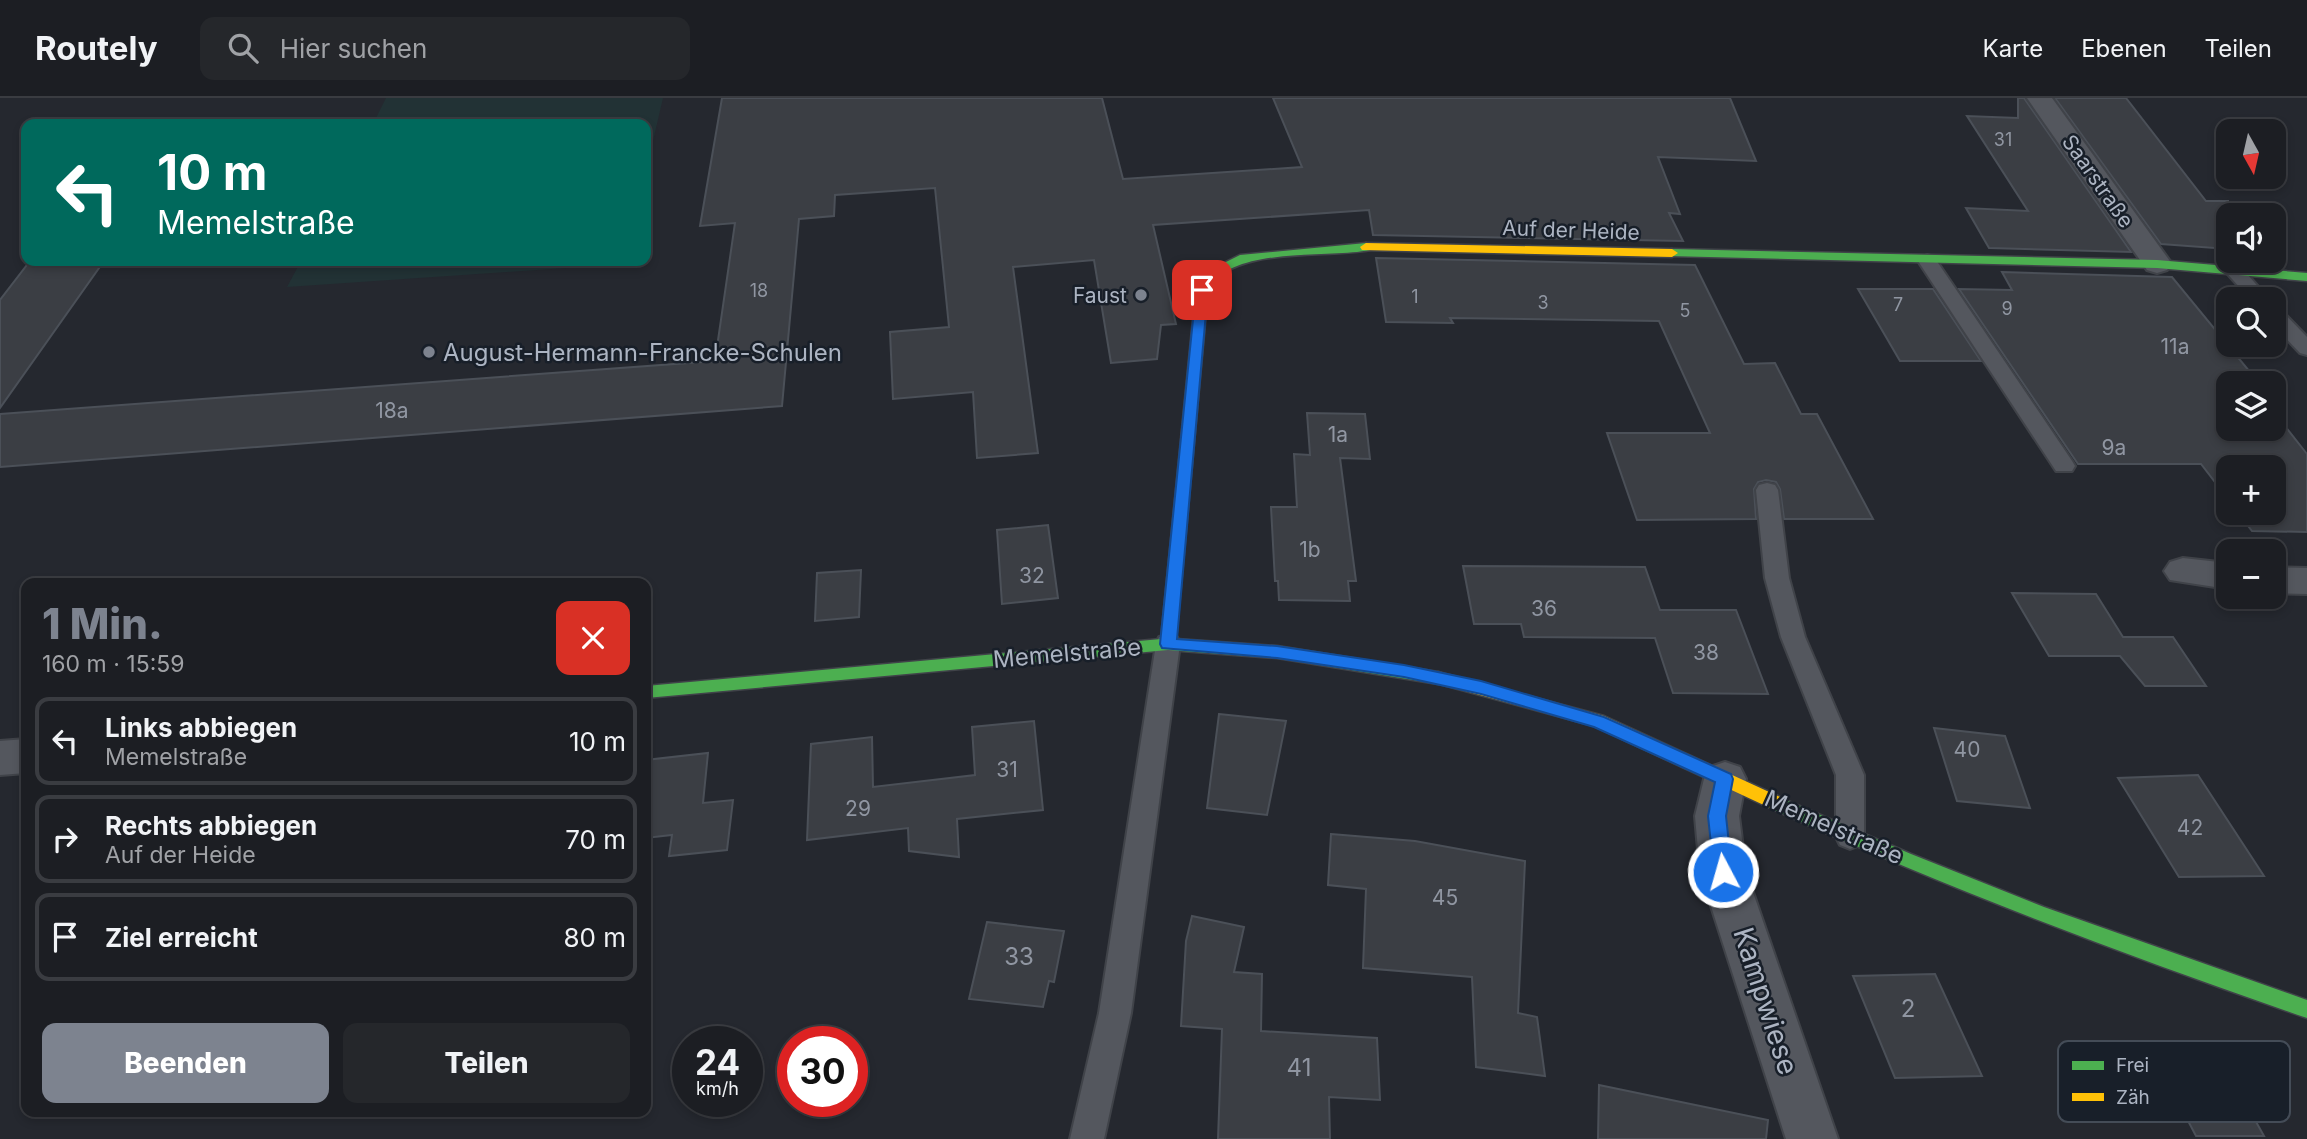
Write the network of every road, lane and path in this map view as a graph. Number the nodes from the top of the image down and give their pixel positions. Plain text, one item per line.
1 (2039, 98) edge
2 (1927, 261) junction
3 (2157, 264) junction
4 (2216, 269) edge
5 (2236, 273) edge
6 (2270, 273) edge
7 (2307, 276) edge
8 (2249, 287) edge
9 (2286, 327) edge
10 (2307, 349) edge
11 (2064, 467) dead end
12 (1767, 490) dead end
13 (2183, 571) dead end
14 (2216, 575) edge
15 (2286, 580) edge
16 (2307, 581) edge
17 (1168, 644) junction
18 (651, 692) edge
19 (21, 756) edge
20 (0, 758) edge
21 (1725, 779) junction
22 (1850, 836) junction
23 (2307, 1009) edge
24 (1087, 1139) edge
25 (1812, 1139) edge

1 - 3 street, Saarstraße
2 - 3 street, Auf der Heide
2 - 11 lane
2 - 17 street, Auf der Heide
3 - 4 street, Auf der Heide
5 - 8 lane
6 - 7 street, Auf der Heide
9 - 10 lane
12 - 22 lane
13 - 14 street
15 - 16 street
17 - 18 street, Memelstraße
17 - 21 street, Memelstraße
17 - 24 lane
19 - 20 street
21 - 22 street, Memelstraße
21 - 25 street, Kampwiese
22 - 23 street, Memelstraße

